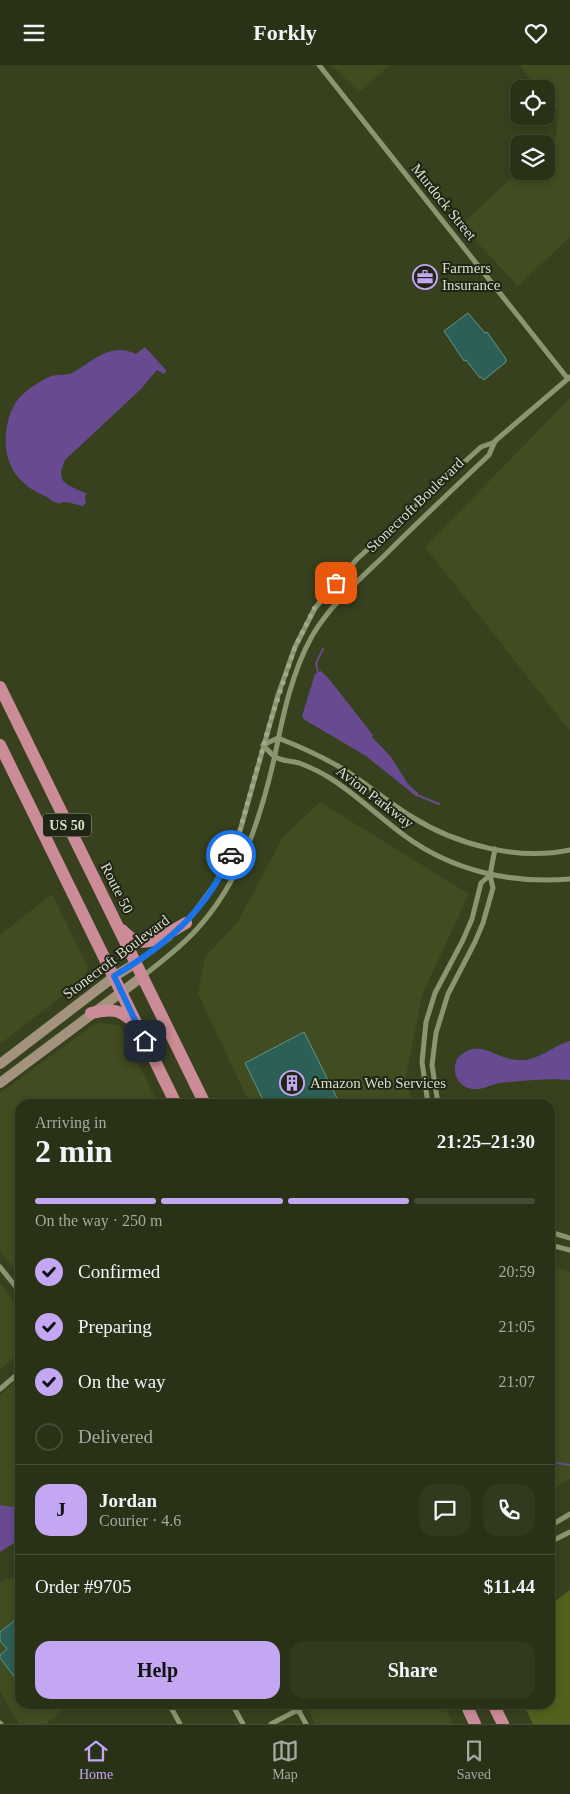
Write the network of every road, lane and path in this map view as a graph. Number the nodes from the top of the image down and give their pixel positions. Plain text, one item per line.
1 (319, 65) edge
2 (569, 378) edge
3 (495, 441) junction
4 (0, 687) edge
5 (278, 738) junction
6 (0, 745) edge
7 (263, 745) junction
8 (274, 757) junction
9 (495, 849) junction
10 (570, 850) edge
11 (490, 875) junction
12 (570, 879) edge
13 (186, 923) junction
14 (119, 927) junction
15 (136, 963) junction
16 (114, 976) junction
17 (143, 976) junction
18 (122, 991) junction
19 (91, 1013) junction
20 (138, 1025) junction
21 (0, 1064) edge
22 (0, 1083) edge
23 (174, 1099) edge
24 (203, 1099) edge
25 (427, 1099) edge
26 (437, 1099) edge
27 (555, 1234) edge
28 (570, 1238) edge
29 (555, 1246) edge
30 (570, 1250) edge
31 (0, 1267) edge
32 (15, 1285) edge
33 (15, 1376) edge
34 (0, 1389) edge
35 (570, 1514) edge
36 (555, 1523) edge
37 (570, 1532) edge
38 (555, 1540) edge
39 (172, 1709) edge
40 (234, 1709) edge
41 (468, 1709) edge
42 (496, 1709) edge
43 (298, 1710) joint
44 (180, 1724) edge
45 (242, 1724) edge
46 (271, 1724) edge
47 (306, 1724) edge
48 (475, 1724) edge
49 (503, 1724) edge

1 - 2 street, Murdock Street
2 - 3 street, Stonecroft Boulevard
3 - 5 street, Stonecroft Boulevard
3 - 7 street, Stonecroft Boulevard
4 - 14 highway, Route 50 / US 50
5 - 7 street
5 - 8 street, Stonecroft Boulevard
5 - 9 street, Avion Parkway
6 - 16 highway, US 50
7 - 8 street
7 - 13 street, Stonecroft Boulevard
8 - 11 street, Avion Parkway
8 - 17 street, Stonecroft Boulevard
9 - 10 street, Avion Parkway
9 - 11 street
11 - 12 street, Avion Parkway
11 - 25 street
11 - 26 street
13 - 14 highway
13 - 15 street, Stonecroft Boulevard
14 - 15 highway, Route 50 / US 50
15 - 16 main road, Stonecroft Boulevard
15 - 17 highway, Route 50 / US 50
16 - 18 highway, US 50
16 - 21 main road, Stonecroft Boulevard
17 - 18 main road, Stonecroft Boulevard
17 - 24 highway, Route 50 / US 50
18 - 19 main road, Stonecroft Boulevard
18 - 20 highway, US 50
19 - 20 highway
19 - 22 main road, Stonecroft Boulevard
20 - 23 highway, US 50
27 - 28 street
29 - 30 street
31 - 32 street
33 - 34 street
35 - 36 street
37 - 38 street
39 - 44 street
40 - 45 street
41 - 48 highway
42 - 49 highway
43 - 46 street
43 - 47 street

